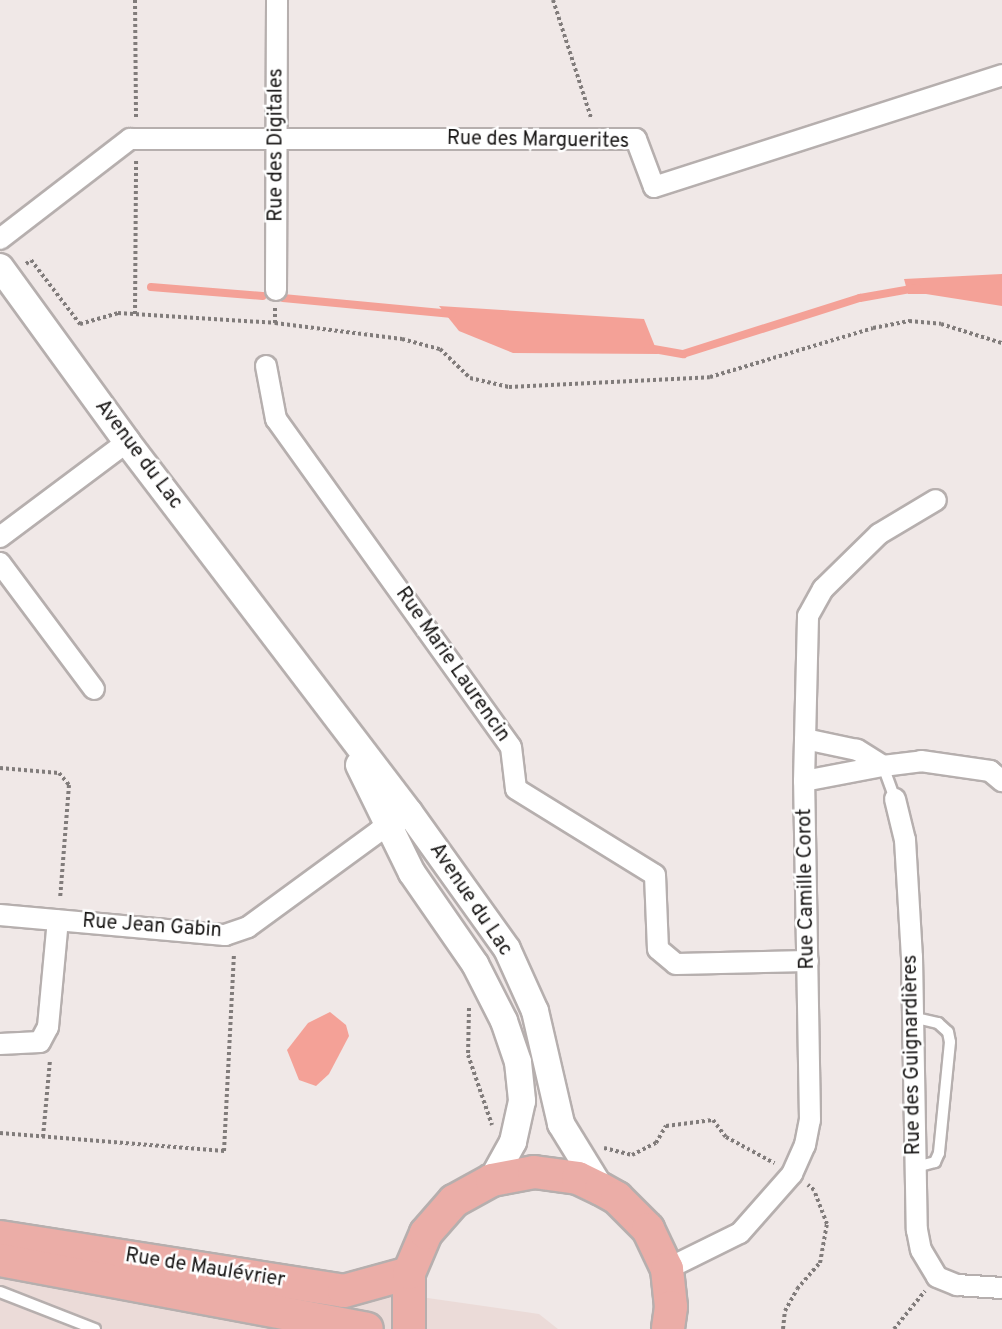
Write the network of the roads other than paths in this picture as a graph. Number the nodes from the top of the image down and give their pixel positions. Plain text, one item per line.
1 (278, 0) edge
2 (1002, 75) edge
3 (277, 139) junction
4 (0, 239) edge
5 (4, 273) edge
6 (276, 290) dead end
7 (266, 366) dead end
8 (127, 442) junction
9 (936, 500) dead end
10 (0, 537) edge
11 (0, 563) edge
12 (94, 689) dead end
13 (805, 739) junction
14 (884, 766) junction
15 (804, 781) junction
16 (1002, 781) edge
17 (895, 799) joint
18 (400, 820) junction
19 (0, 915) edge
20 (58, 920) junction
21 (808, 961) junction
22 (912, 1017) junction
23 (0, 1044) edge
24 (915, 1167) junction
25 (492, 1180) junction
26 (601, 1189) junction
27 (0, 1237) edge
28 (0, 1260) edge
29 (667, 1269) junction
30 (409, 1273) junction
31 (1002, 1288) edge
32 (0, 1292) edge
33 (95, 1329) edge
34 (367, 1329) edge
35 (409, 1329) edge
36 (668, 1329) edge

1 - 3 street, Rue des Digitales
2 - 3 street, Rue des Marguerites
3 - 4 street, Rue des Marguerites
3 - 6 street, Rue des Digitales
5 - 8 street, Avenue du Lac
7 - 21 street, Rue Marie Laurencin
8 - 10 street
8 - 18 street, Avenue du Lac
9 - 13 street, Rue Camille Corot
11 - 12 street
13 - 14 street
13 - 15 street, Rue Camille Corot
14 - 15 street
14 - 16 street
14 - 17 lane, Rue des Guignardières
15 - 21 street, Rue Camille Corot
17 - 22 street, Rue des Guignardières
18 - 20 street, Rue Jean Gabin
18 - 25 street, Avenue du Lac
18 - 26 street, Avenue du Lac
19 - 20 street, Rue Jean Gabin
20 - 23 street
21 - 29 street, Rue Camille Corot
22 - 24 street, Rue des Guignardières
22 - 24 lane
24 - 31 street, Rue des Guignardières
25 - 26 main road
25 - 30 main road
26 - 29 main road
27 - 30 main road, Rue de Maulévrier
28 - 34 main road, Rue de Maulévrier
29 - 36 main road
30 - 35 main road
32 - 33 lane

